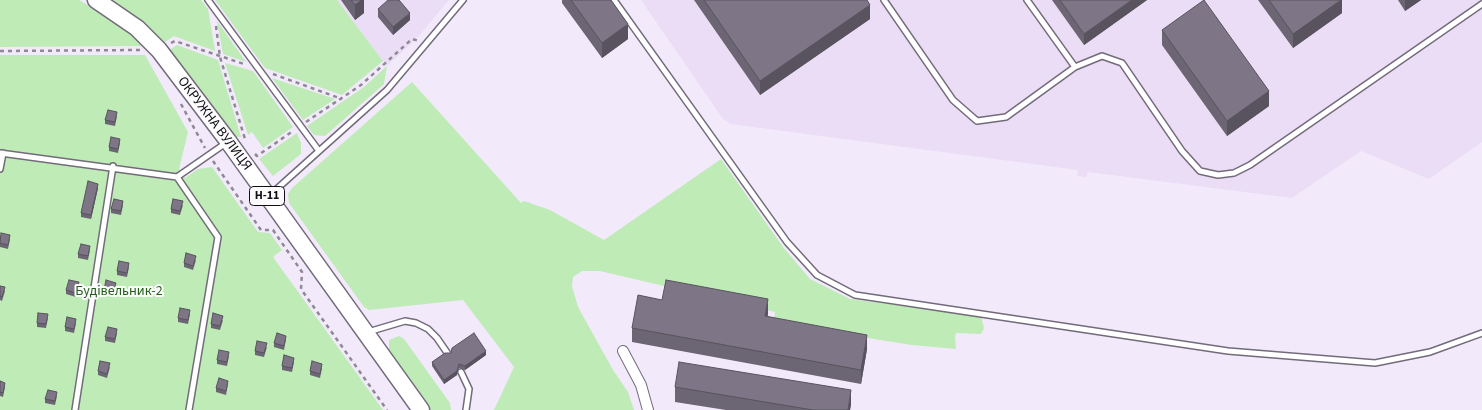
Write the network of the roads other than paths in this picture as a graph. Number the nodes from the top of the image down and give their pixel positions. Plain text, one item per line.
1 (96, 0) edge
2 (208, 0) edge
3 (463, 0) edge
4 (614, 0) edge
5 (884, 0) edge
6 (1027, 0) edge
7 (1482, 4) edge
8 (1075, 67) junction
9 (228, 142) junction
10 (319, 151) junction
11 (2, 153) edge
12 (113, 166) junction
13 (0, 169) edge
14 (177, 177) junction
15 (268, 197) junction
16 (365, 333) junction
17 (1482, 334) edge
18 (623, 351) dead end
19 (448, 354) edge
20 (461, 372) dead end
21 (75, 410) edge
22 (189, 410) edge
23 (422, 410) edge
24 (466, 410) edge
25 (648, 410) edge

1 - 9 main road, ОКРУЖНА ВУЛИЦЯ / Н-11
2 - 10 lane
3 - 10 lane
4 - 17 lane
5 - 8 lane
6 - 8 lane
7 - 8 lane
9 - 14 lane
9 - 15 main road, ОКРУЖНА ВУЛИЦЯ / Н-11
10 - 15 lane
11 - 12 lane
11 - 13 lane
12 - 14 lane
12 - 21 lane
14 - 22 lane
15 - 16 main road, ОКРУЖНА ВУЛИЦЯ / Н-11
16 - 19 lane
16 - 23 main road, ОКРУЖНА ВУЛИЦЯ / Н-11
18 - 25 street
20 - 24 lane

